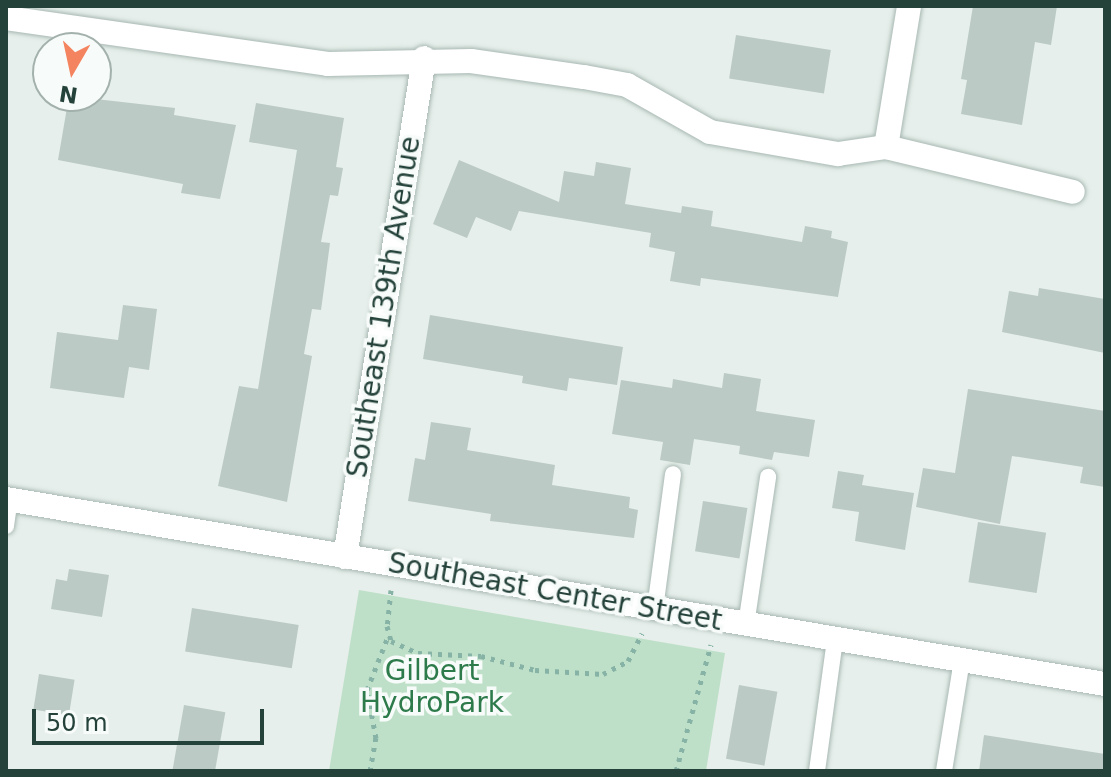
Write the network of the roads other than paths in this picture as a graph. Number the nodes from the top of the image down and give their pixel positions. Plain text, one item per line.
1 (909, 6) edge
2 (55, 14) edge
3 (6, 18) edge
4 (424, 58) junction
5 (886, 147) junction
6 (1073, 192) dead end
7 (673, 474) dead end
8 (768, 477) dead end
9 (8, 499) edge
10 (6, 526) edge
11 (345, 557) junction
12 (650, 608) junction
13 (746, 625) junction
14 (835, 640) junction
15 (962, 660) junction
16 (1105, 684) edge
17 (817, 771) edge
18 (944, 771) edge

1 - 5 street
2 - 3 street
2 - 4 street
4 - 5 street
4 - 11 street, Southeast 139th Avenue
5 - 6 street
7 - 12 lane
8 - 13 lane
9 - 10 lane
9 - 11 street, Southeast Center Street
11 - 12 street, Southeast Center Street
12 - 13 street, Southeast Center Street
13 - 14 street, Southeast Center Street
14 - 15 street, Southeast Center Street
14 - 17 lane
15 - 16 street, Southeast Center Street
15 - 18 lane

